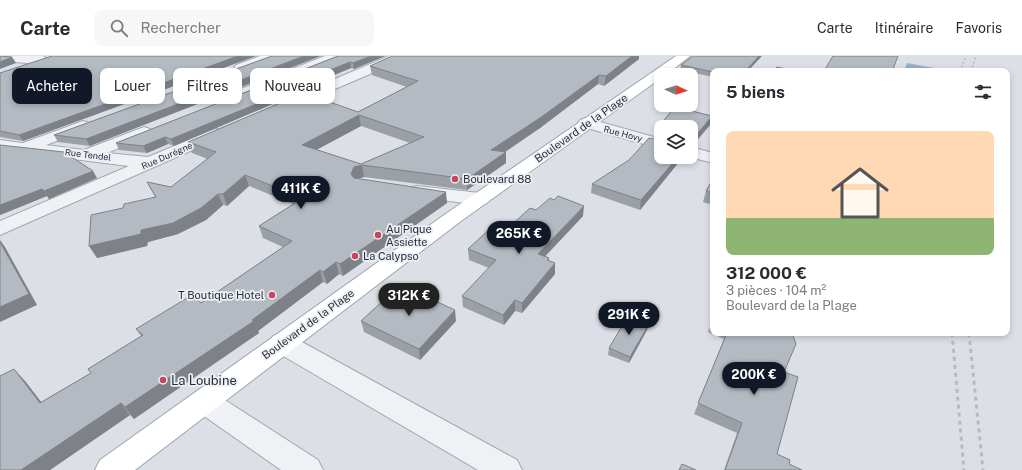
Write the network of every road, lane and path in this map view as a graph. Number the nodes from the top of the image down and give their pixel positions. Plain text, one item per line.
1 (0, 56) edge
2 (272, 56) edge
3 (337, 56) edge
4 (400, 56) edge
5 (684, 56) edge
6 (966, 56) edge
7 (976, 56) edge
8 (49, 58) edge
9 (20, 68) edge
10 (239, 68) edge
11 (961, 68) edge
12 (972, 68) edge
13 (212, 105) edge
14 (268, 112) edge
15 (96, 121) edge
16 (586, 123) junction
17 (160, 126) edge
18 (231, 128) edge
19 (654, 142) edge
20 (0, 145) edge
21 (24, 148) junction
22 (698, 154) edge
23 (86, 155) junction
24 (710, 157) edge
25 (152, 163) junction
26 (402, 189) edge
27 (480, 199) junction
28 (0, 229) edge
29 (952, 336) edge
30 (969, 336) edge
31 (282, 343) junction
32 (204, 401) junction
33 (111, 470) edge
34 (307, 470) edge
35 (506, 470) edge
36 (964, 470) edge
37 (983, 470) edge

1 - 8 street
2 - 10 street
3 - 13 street
4 - 14 street
5 - 16 main road, Boulevard de la Plage
6 - 11 path
7 - 12 path
8 - 9 street
15 - 21 street
16 - 19 street, Rue Hovy
16 - 27 main road, Boulevard de la Plage
17 - 23 street
18 - 25 street, Rue Durégne
20 - 21 street, Rue Tendel
21 - 23 street, Rue Tendel
22 - 24 street
23 - 25 street, Rue Tendel
25 - 28 street, Rue Durégne
26 - 27 street
27 - 31 main road, Boulevard de la Plage
29 - 36 path
30 - 37 path
31 - 32 main road, Boulevard de la Plage
31 - 35 street
32 - 33 main road, Boulevard de la Plage
32 - 34 street

